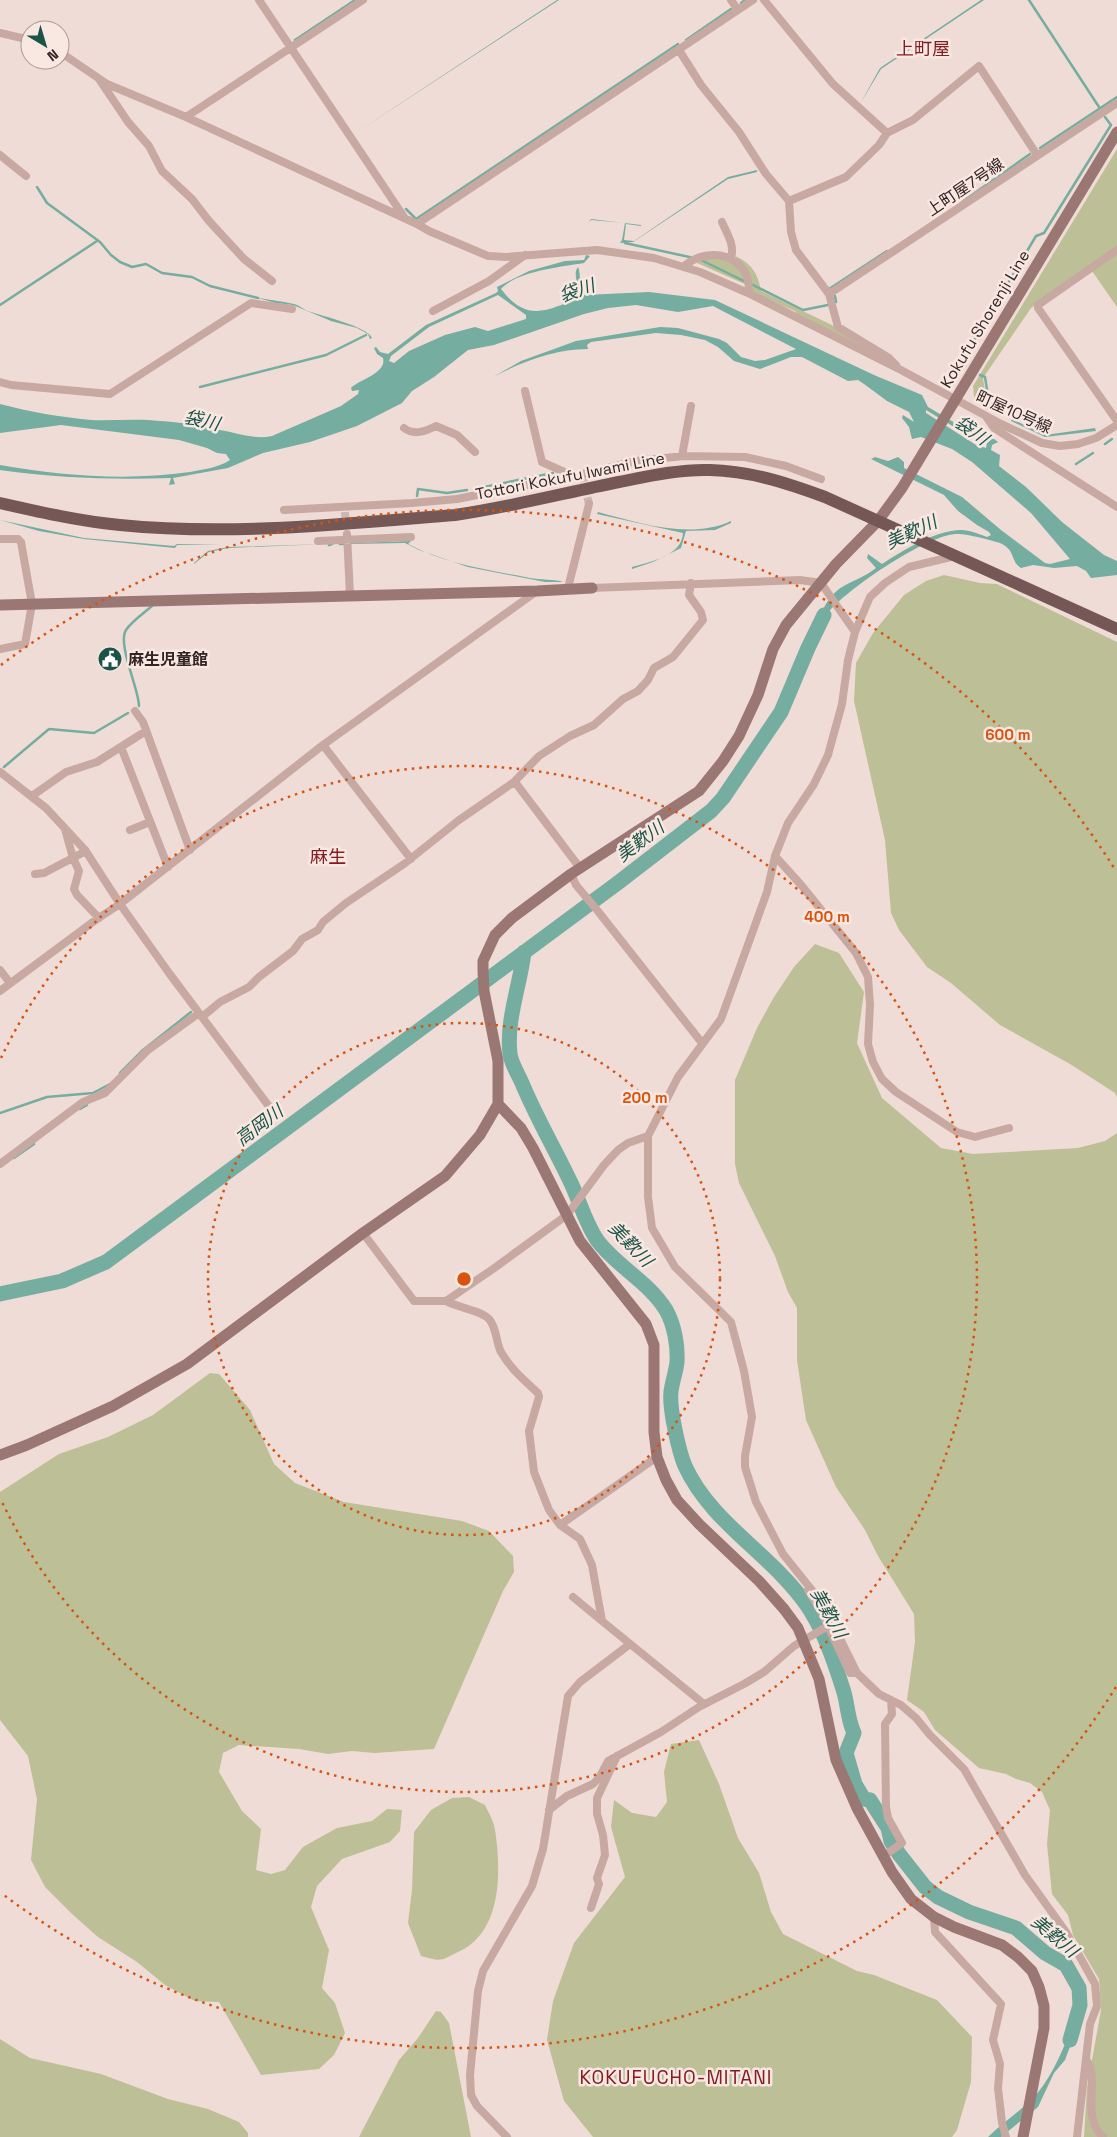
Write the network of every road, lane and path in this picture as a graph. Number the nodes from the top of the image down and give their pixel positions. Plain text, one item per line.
1 (259, 0) edge
2 (363, 0) edge
3 (731, 0) edge
4 (753, 0) edge
5 (764, 0) edge
6 (738, 10) junction
7 (0, 33) edge
8 (20, 38) edge
9 (291, 48) junction
10 (679, 50) junction
11 (70, 59) edge
12 (98, 78) junction
13 (1117, 103) edge
14 (186, 117) junction
15 (1117, 132) edge
16 (887, 133) junction
17 (0, 155) edge
18 (1037, 155) junction
19 (26, 176) dead end
20 (789, 201) junction
21 (405, 219) junction
22 (722, 222) dead end
23 (417, 224) junction
24 (1117, 250) edge
25 (525, 255) junction
26 (731, 258) junction
27 (683, 266) junction
28 (272, 280) dead end
29 (749, 293) junction
30 (829, 294) junction
31 (292, 309) dead end
32 (433, 311) dead end
33 (901, 370) junction
34 (0, 382) edge
35 (525, 391) dead end
36 (956, 400) junction
37 (691, 406) dead end
38 (986, 416) junction
39 (1117, 421) edge
40 (1117, 425) edge
41 (404, 428) dead end
42 (475, 452) dead end
43 (682, 456) junction
44 (573, 475) junction
45 (821, 479) dead end
46 (0, 503) edge
47 (589, 504) tunnel mouth
48 (1117, 507) edge
49 (284, 510) dead end
50 (878, 521) junction
51 (347, 536) junction
52 (410, 537) dead end
53 (0, 539) edge
54 (318, 541) dead end
55 (954, 554) junction
56 (691, 583) junction
57 (821, 583) junction
58 (568, 588) junction
59 (592, 588) joint
60 (537, 591) junction
61 (350, 595) junction
62 (32, 604) junction
63 (0, 605) edge
64 (1117, 628) edge
65 (855, 632) junction
66 (0, 649) edge
67 (135, 711) dead end
68 (146, 730) junction
69 (323, 745) junction
70 (121, 747) junction
71 (1, 774) edge
72 (515, 782) junction
73 (32, 796) junction
74 (150, 822) junction
75 (65, 827) junction
76 (130, 830) dead end
77 (190, 850) junction
78 (86, 851) junction
79 (774, 856) junction
80 (73, 858) junction
81 (411, 859) junction
82 (168, 867) junction
83 (576, 871) junction
84 (36, 874) dead end
85 (120, 904) junction
86 (99, 918) junction
87 (0, 970) edge
88 (10, 983) junction
89 (0, 991) edge
90 (201, 1015) junction
91 (702, 1043) junction
92 (498, 1104) junction
93 (274, 1113) dead end
94 (1009, 1128) dead end
95 (648, 1136) junction
96 (0, 1164) edge
97 (567, 1215) junction
98 (363, 1233) junction
99 (446, 1300) junction
100 (0, 1455) edge
101 (657, 1457) junction
102 (560, 1524) junction
103 (804, 1578) junction
104 (573, 1597) dead end
105 (602, 1621) junction
106 (826, 1627) junction
107 (807, 1638) junction
108 (630, 1644) junction
109 (857, 1673) junction
110 (892, 1700) junction
111 (704, 1704) junction
112 (618, 1754) junction
113 (549, 1810) junction
114 (887, 1854) junction
115 (591, 1908) dead end
116 (934, 1917) junction
117 (1086, 2059) junction
118 (1006, 2136) edge
119 (507, 2137) edge
120 (1023, 2137) edge
121 (1077, 2137) edge
122 (1103, 2137) edge

1 - 9 street
2 - 9 street
3 - 6 street
4 - 6 street
5 - 16 street
6 - 10 street
7 - 8 street
9 - 14 street
9 - 21 street
10 - 20 street
10 - 23 street
11 - 12 street
12 - 14 street
12 - 28 street
13 - 18 street, 上町屋7号線
14 - 21 street
15 - 36 street, Kokufu Shorenji Line
16 - 18 street
16 - 20 street
17 - 19 street
18 - 30 street, 上町屋7号線
20 - 30 street
21 - 23 street
22 - 26 street
23 - 25 street
24 - 39 street
25 - 27 street
25 - 32 street
26 - 27 street
26 - 29 street
27 - 29 street
29 - 33 street
30 - 33 street
31 - 34 street
33 - 36 street, 町屋10号線
35 - 44 street
36 - 38 street, 町屋10号線
36 - 50 street, Kokufu Shorenji Line
37 - 43 street
38 - 40 street, 町屋10号線
38 - 48 street
41 - 42 street
43 - 44 street
43 - 45 street
44 - 49 street
46 - 50 main road, Tottori Kokufu Iwami Line
47 - 58 street
50 - 55 main road, Tottori Kokufu Iwami Line
50 - 57 street, Kokufu Shorenji Line
51 - 52 street
51 - 54 street
51 - 61 street
53 - 62 street
55 - 64 main road, Tottori Kokufu Iwami Line
55 - 65 street
56 - 57 street
56 - 59 street
56 - 72 street
57 - 65 street
57 - 83 street, Kokufu Shorenji Line
58 - 59 street
58 - 60 street
60 - 61 street
60 - 69 street
61 - 62 street
62 - 63 street
62 - 66 street
65 - 79 street
67 - 68 street
68 - 70 street
68 - 77 street
69 - 77 street
69 - 81 street
70 - 73 street
70 - 74 street
71 - 73 street
72 - 81 street
72 - 83 street
73 - 75 street
74 - 76 street
74 - 82 street
75 - 78 street
75 - 80 street
77 - 82 street
78 - 80 street
78 - 85 street
79 - 91 street
79 - 94 street
80 - 84 street
80 - 86 street
81 - 90 street
82 - 85 street
83 - 91 street
83 - 92 street, Kokufu Shorenji Line
85 - 86 street
85 - 90 street
86 - 88 street
87 - 88 street
88 - 89 street
90 - 93 street
90 - 96 street
91 - 95 street
92 - 97 street
92 - 98 street
95 - 97 street
95 - 103 street
97 - 99 street
97 - 101 street
98 - 99 street
98 - 100 street
99 - 102 street
101 - 102 street
101 - 107 street
102 - 105 street
103 - 106 street
103 - 109 street
104 - 105 street
105 - 108 street
106 - 107 street
106 - 109 street
107 - 111 street
107 - 114 street
108 - 111 street
108 - 113 street
109 - 110 street
110 - 114 street
110 - 117 street
111 - 112 street
112 - 113 street
112 - 115 street
113 - 119 street
114 - 116 street
116 - 118 street
116 - 120 street
117 - 121 street
117 - 122 street

